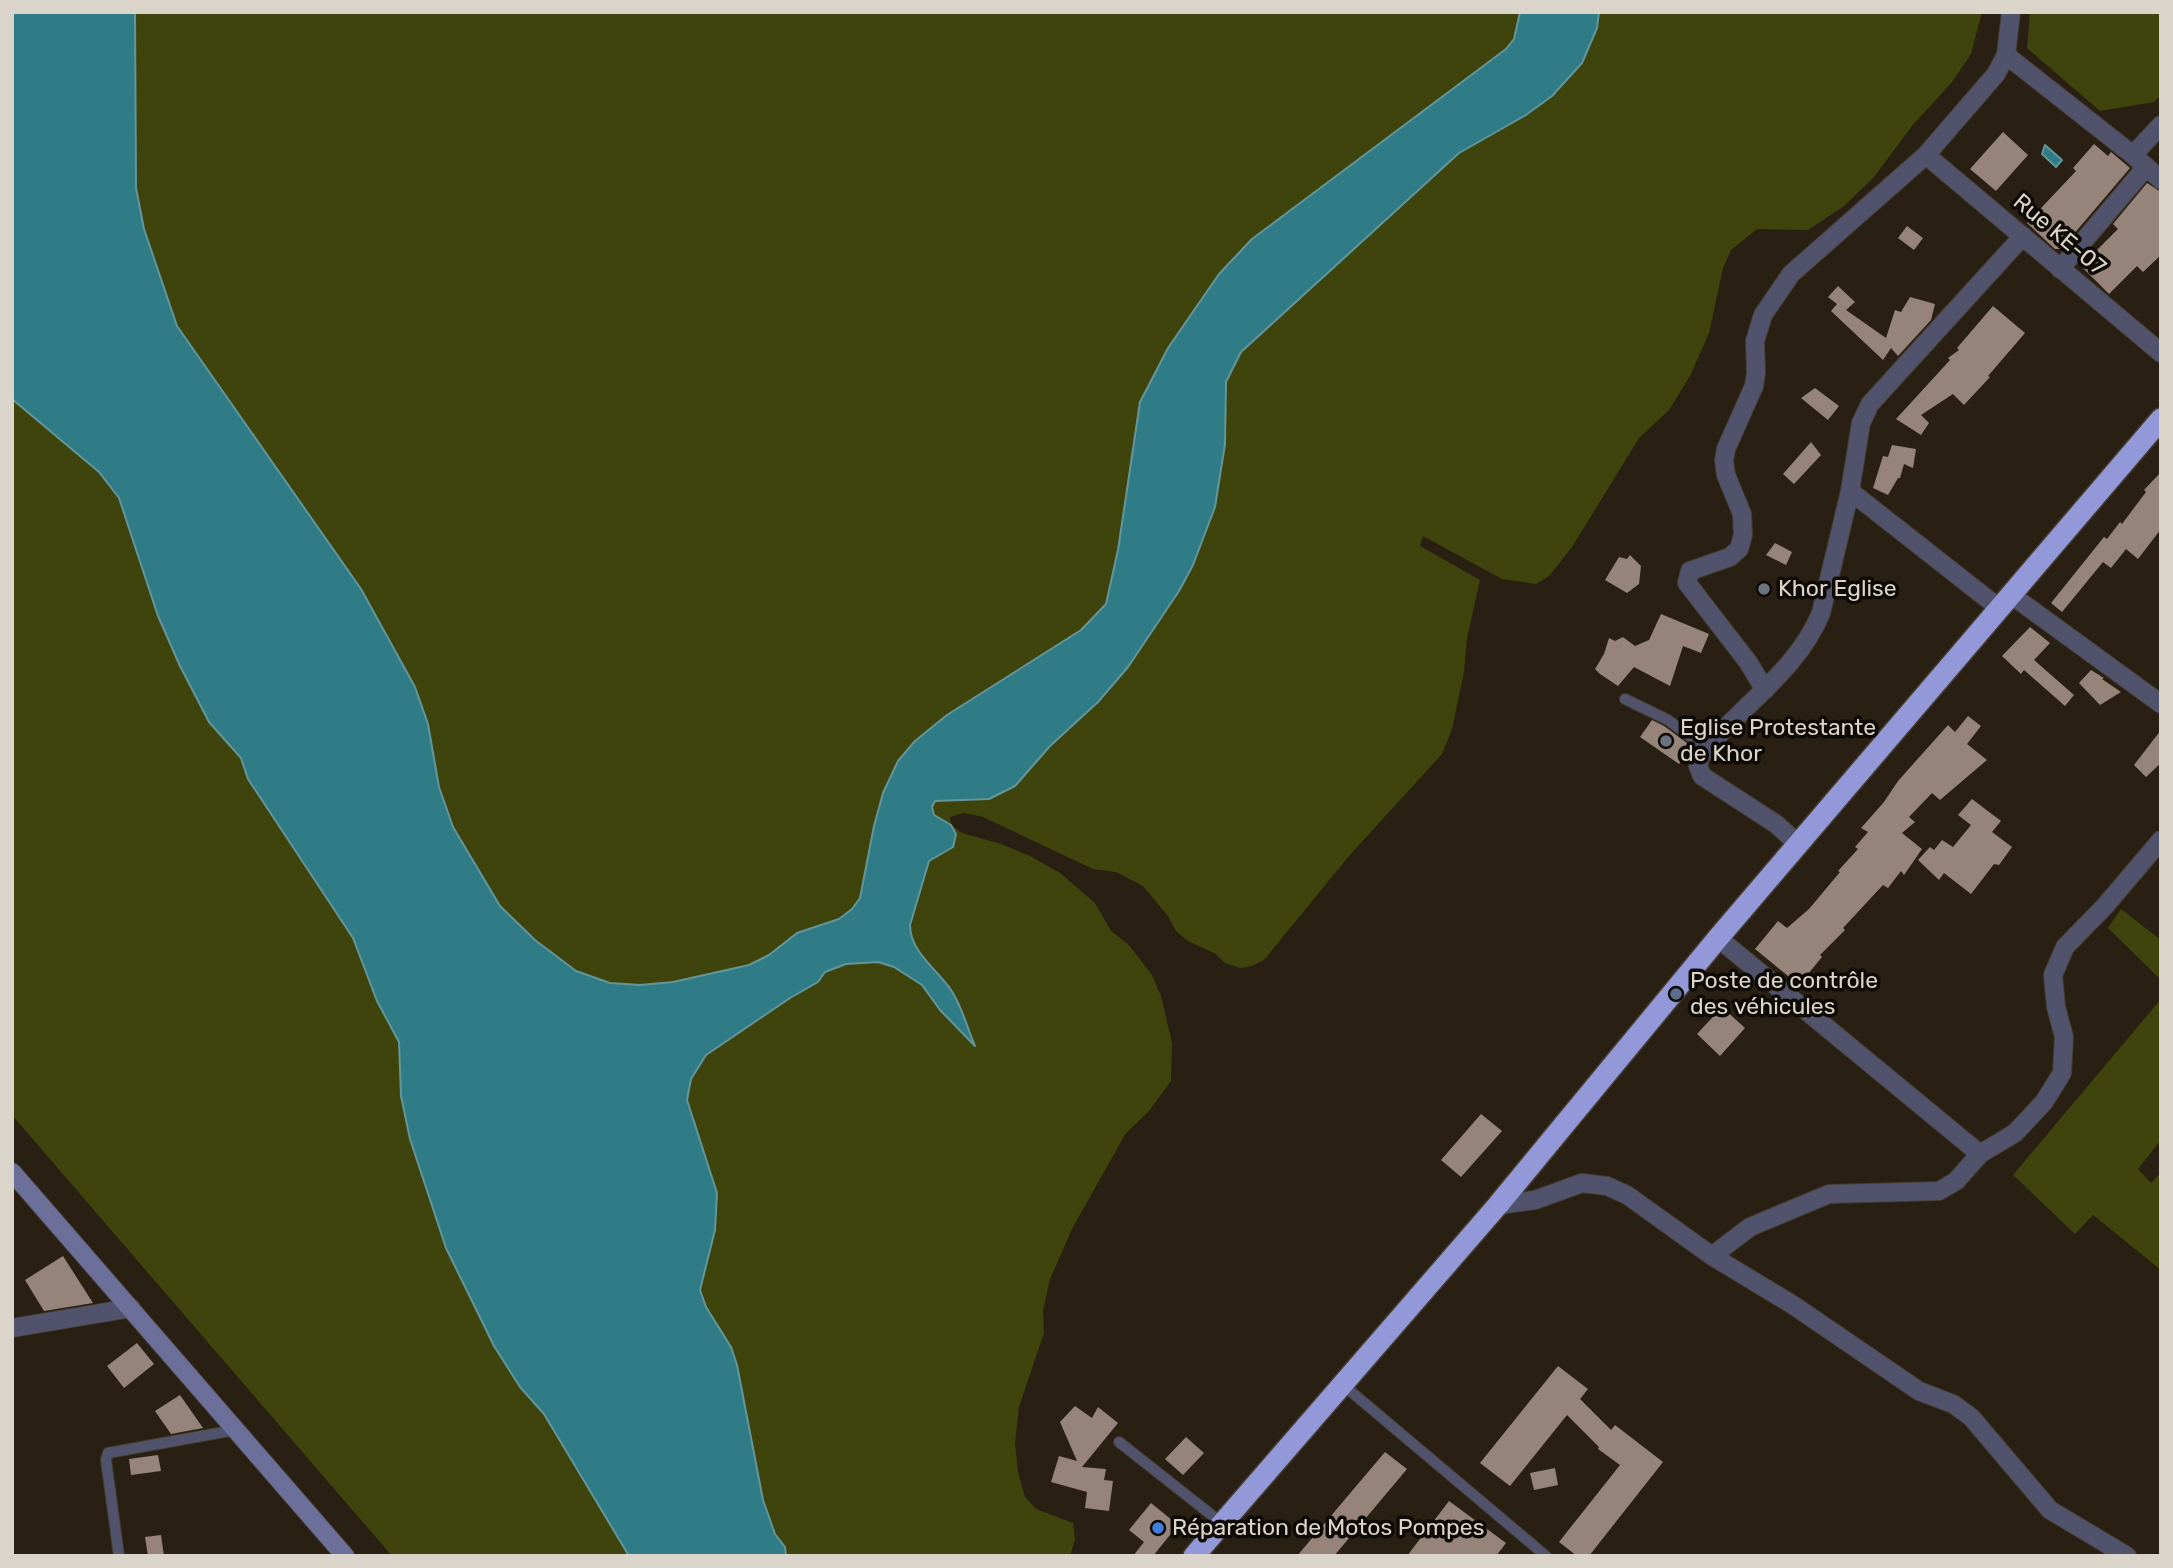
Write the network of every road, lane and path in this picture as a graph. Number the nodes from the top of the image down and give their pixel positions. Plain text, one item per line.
1 (2011, 12) edge
2 (2006, 55) junction
3 (2161, 125) edge
4 (1926, 155) junction
5 (2139, 161) junction
6 (2161, 180) edge
7 (2024, 236) junction
8 (2060, 269) junction
9 (2161, 352) edge
10 (2161, 419) edge
11 (1850, 491) junction
12 (2005, 601) junction
13 (1765, 690) junction
14 (1625, 699) dead end
15 (2161, 704) edge
16 (1707, 748) junction
17 (2161, 840) edge
18 (1798, 844) junction
19 (1718, 938) junction
20 (1980, 1154) junction
21 (12, 1172) edge
22 (1498, 1205) junction
23 (1712, 1256) junction
24 (131, 1308) junction
25 (12, 1328) edge
26 (1342, 1384) junction
27 (235, 1430) junction
28 (1119, 1442) dead end
29 (1223, 1525) junction
30 (119, 1556) edge
31 (345, 1556) edge
32 (1194, 1556) edge
33 (1546, 1556) edge
34 (2127, 1556) edge

1 - 2 street
2 - 4 street
2 - 5 street
3 - 5 street
4 - 7 street, Rue KE-07
4 - 13 street
5 - 6 street
5 - 8 street
7 - 8 street, Rue KE-07
7 - 11 street
8 - 9 street, Rue KE-07
10 - 12 highway
11 - 12 street
11 - 13 street
12 - 15 street
12 - 18 highway
13 - 16 street
14 - 16 lane
16 - 18 street
17 - 20 street
18 - 19 highway
19 - 20 street
19 - 22 highway
20 - 23 street
21 - 24 street
22 - 23 street
22 - 26 highway
23 - 34 street
24 - 25 street
24 - 27 street
26 - 29 highway
26 - 33 lane
27 - 30 lane
27 - 31 street
28 - 29 lane
29 - 32 highway

